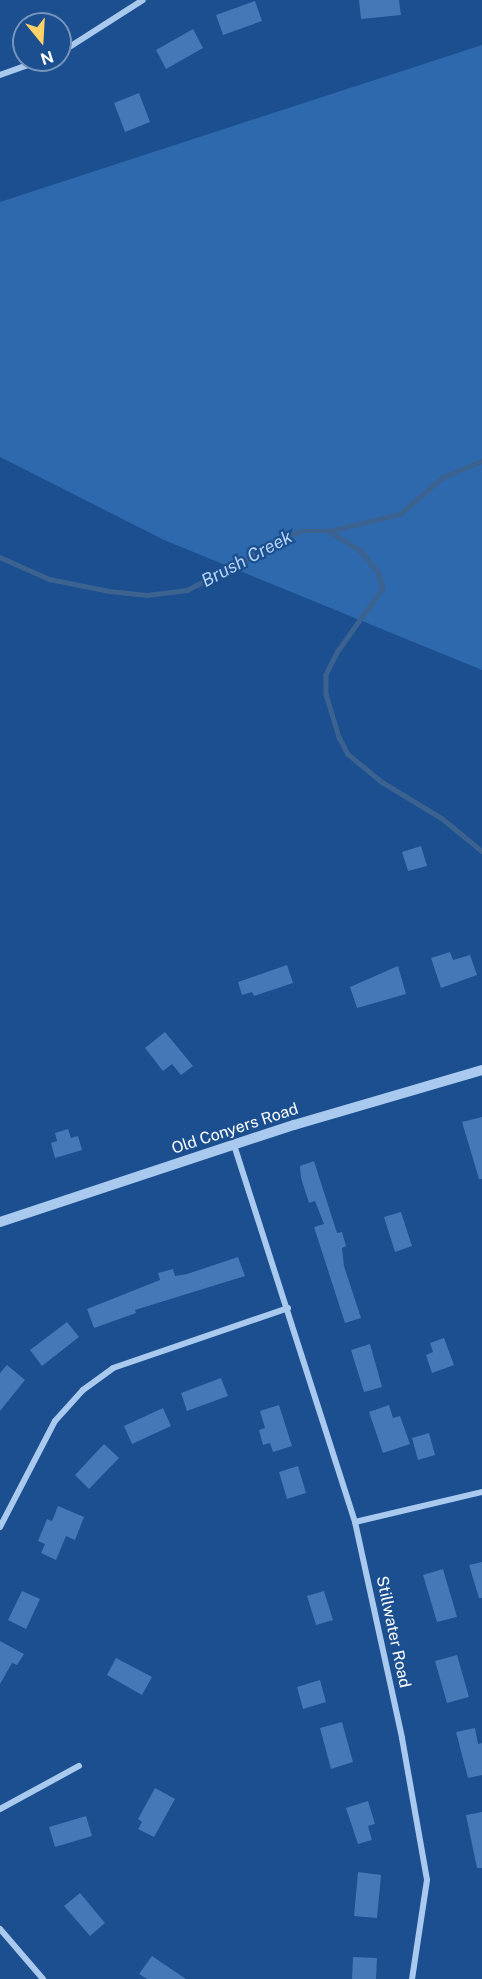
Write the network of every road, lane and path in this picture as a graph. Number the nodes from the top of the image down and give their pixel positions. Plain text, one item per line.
1 (143, 0) edge
2 (72, 45) edge
3 (482, 1070) edge
4 (234, 1145) junction
5 (0, 1222) edge
6 (288, 1308) junction
7 (482, 1492) edge
8 (355, 1522) junction
9 (0, 1527) edge
10 (79, 1766) dead end
11 (0, 1809) edge
12 (0, 1929) edge
13 (43, 1979) edge
14 (412, 1979) edge

1 - 2 street
3 - 4 street, Old Conyers Road
4 - 5 street, Old Conyers Road
4 - 6 street, Stillwater Road
6 - 8 street, Stillwater Road
6 - 9 street
7 - 8 street
8 - 14 street, Stillwater Road
10 - 11 street
12 - 13 street

